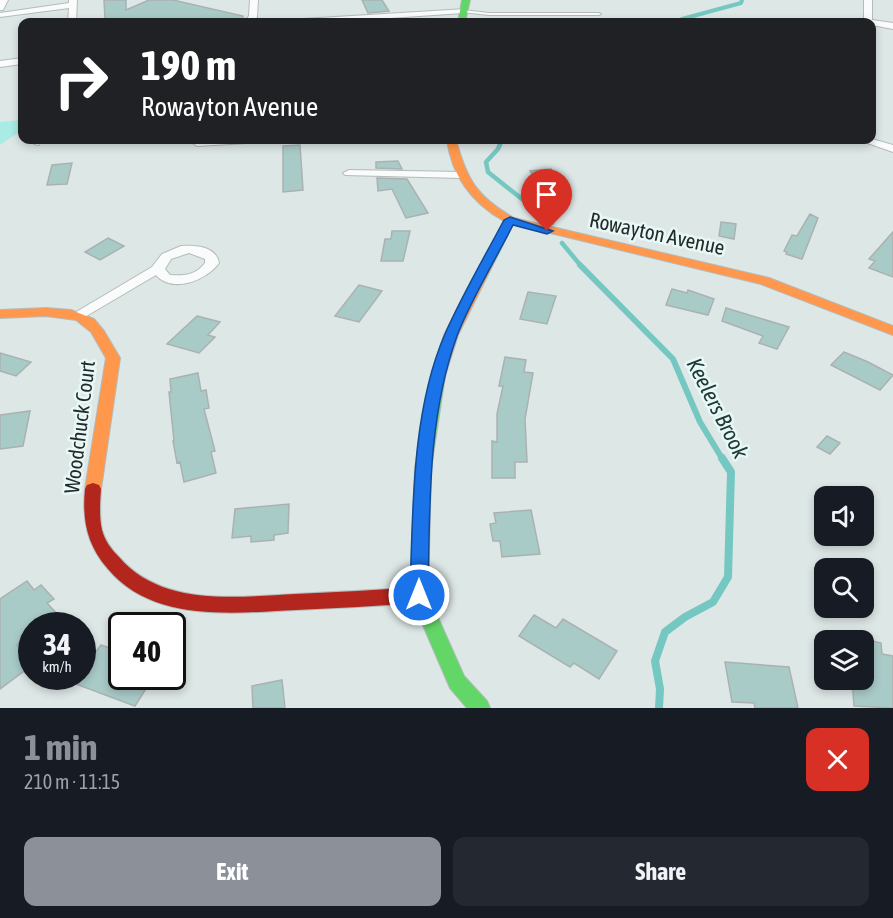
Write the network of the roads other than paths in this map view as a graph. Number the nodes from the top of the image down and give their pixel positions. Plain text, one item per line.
1 (4, 0) edge
2 (254, 0) edge
3 (868, 0) edge
4 (72, 3) edge
5 (0, 8) edge
6 (463, 11) edge
7 (599, 14) dead end
8 (0, 15) edge
9 (252, 18) edge
10 (361, 18) edge
11 (868, 18) edge
12 (876, 23) edge
13 (893, 26) edge
14 (18, 62) edge
15 (0, 64) edge
16 (452, 144) edge
17 (876, 144) edge
18 (893, 149) edge
19 (349, 173) dead end
20 (460, 175) junction
21 (510, 220) junction
22 (158, 269) dead end
23 (0, 314) edge
24 (78, 315) junction
25 (893, 331) edge
26 (419, 595) junction
27 (480, 708) edge

1 - 5 street
2 - 9 street
3 - 11 street
4 - 8 street
6 - 7 lane
6 - 10 street
12 - 13 street
14 - 15 street
16 - 20 street, Rowayton Avenue
17 - 18 street
19 - 20 street
20 - 21 street, Rowayton Avenue
21 - 25 street, Rowayton Avenue
21 - 26 street
22 - 24 street
23 - 24 street
24 - 26 street, Woodchuck Court
26 - 27 street

